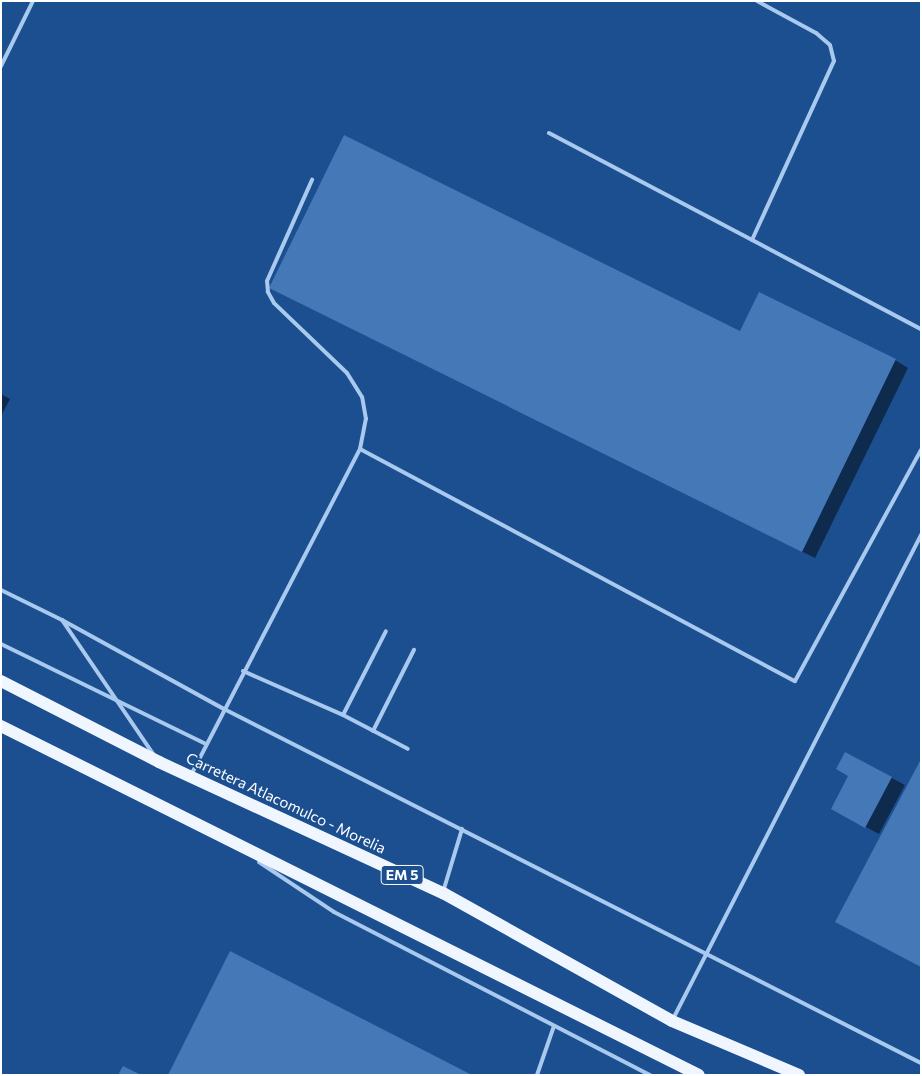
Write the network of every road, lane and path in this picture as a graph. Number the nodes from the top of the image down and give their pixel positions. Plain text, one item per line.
1 (33, 1) edge
2 (757, 1) edge
3 (1, 66) edge
4 (549, 132) dead end
5 (312, 180) dead end
6 (752, 240) junction
7 (921, 329) edge
8 (360, 449) junction
9 (921, 450) edge
10 (921, 535) edge
11 (1, 590) edge
12 (62, 620) junction
13 (386, 631) dead end
14 (1, 644) edge
15 (414, 650) dead end
16 (243, 670) junction
17 (1, 681) edge
18 (117, 701) junction
19 (224, 709) junction
20 (343, 715) junction
21 (1, 726) edge
22 (373, 731) junction
23 (206, 744) junction
24 (408, 749) dead end
25 (159, 762) junction
26 (190, 776) junction
27 (462, 829) junction
28 (222, 837) junction
29 (443, 894) junction
30 (706, 952) junction
31 (672, 1021) junction
32 (554, 1026) junction
33 (921, 1063) edge
34 (537, 1075) edge
35 (650, 1075) edge
36 (699, 1075) edge
37 (799, 1075) edge

1 - 3 lane
2 - 6 lane
4 - 6 lane
5 - 8 lane
6 - 7 lane
8 - 9 lane
8 - 16 lane
10 - 30 lane
11 - 12 lane
12 - 18 lane
12 - 19 lane
13 - 20 lane
14 - 18 lane
15 - 22 lane
16 - 19 lane
16 - 20 lane
17 - 25 main road, Carretera Atlacomulco - Morelia / EM 5
18 - 23 lane
18 - 25 lane
19 - 23 lane
19 - 27 lane
20 - 22 lane
21 - 28 main road
22 - 24 lane
23 - 26 lane
25 - 26 main road, Carretera Atlacomulco - Morelia / EM 5
26 - 29 main road, Carretera Atlacomulco - Morelia / EM 5
27 - 29 lane
27 - 30 lane
28 - 32 lane
28 - 36 main road
29 - 31 main road, Carretera Atlacomulco - Morelia / EM 5
30 - 31 lane
30 - 33 lane
31 - 37 main road, Carretera Atlacomulco - Morelia / EM 5
32 - 34 lane
32 - 35 lane

